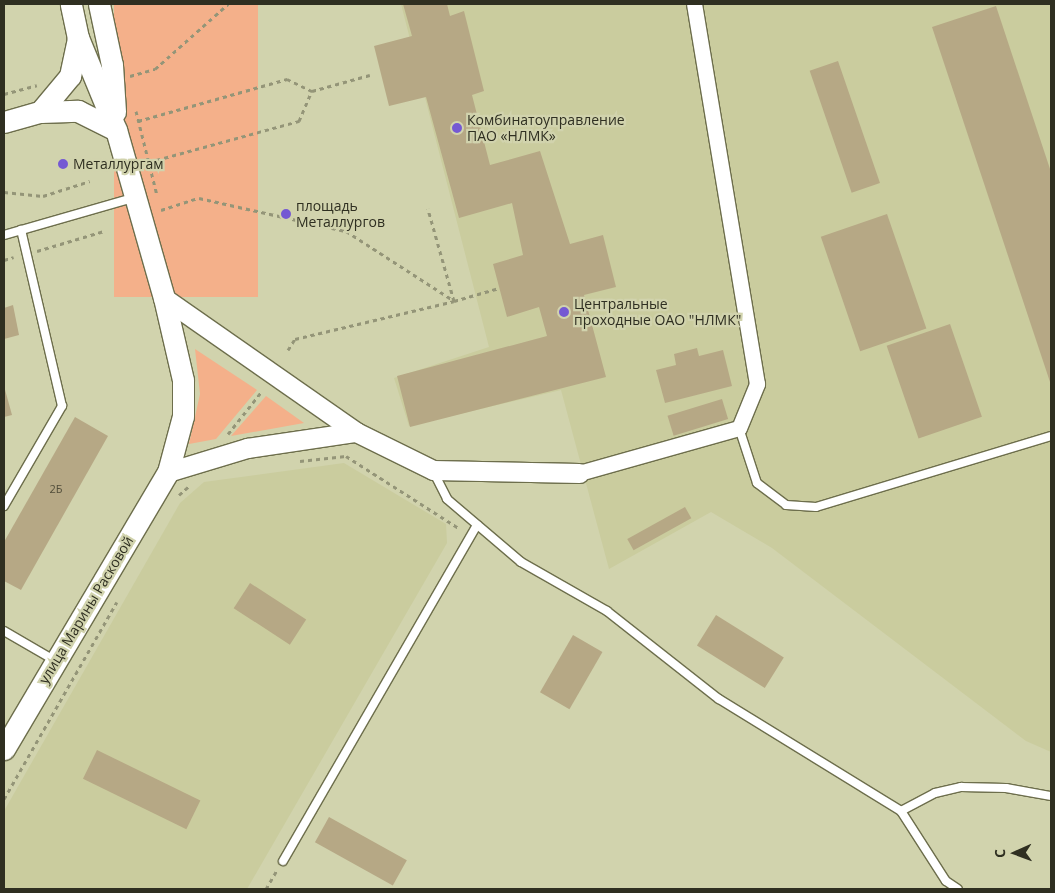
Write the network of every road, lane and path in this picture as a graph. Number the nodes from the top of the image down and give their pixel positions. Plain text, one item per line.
1 (71, 4) edge
2 (99, 4) edge
3 (228, 4) edge
4 (694, 4) edge
5 (78, 38) junction
6 (370, 75) dead end
7 (127, 76) dead end
8 (42, 83) dead end
9 (312, 92) junction
10 (4, 94) edge
11 (40, 112) junction
12 (4, 122) edge
13 (116, 130) junction
14 (149, 162) junction
15 (90, 181) dead end
16 (4, 192) edge
17 (133, 198) junction
18 (428, 209) dead end
19 (21, 230) junction
20 (104, 232) dead end
21 (4, 235) edge
22 (27, 254) junction
23 (499, 288) dead end
24 (164, 298) junction
25 (454, 301) junction
26 (288, 350) dead end
27 (262, 391) dead end
28 (739, 428) junction
29 (356, 432) junction
30 (1051, 436) edge
31 (224, 438) dead end
32 (296, 461) dead end
33 (432, 470) junction
34 (168, 472) junction
35 (580, 473) joint
36 (197, 480) dead end
37 (177, 496) dead end
38 (4, 506) edge
39 (477, 525) junction
40 (470, 537) junction
41 (118, 600) dead end
42 (4, 631) edge
43 (56, 661) junction
44 (4, 749) edge
45 (1051, 796) edge
46 (4, 799) edge
47 (901, 812) junction
48 (283, 861) joint
49 (266, 889) edge
50 (958, 889) edge

1 - 5 main road
2 - 13 main road
3 - 7 path
4 - 28 street
5 - 11 main road
5 - 13 main road
6 - 9 path
8 - 10 path
9 - 14 path
9 - 14 path
11 - 12 main road
11 - 13 main road
13 - 17 main road
14 - 25 path
15 - 16 path
17 - 19 lane
17 - 24 main road
18 - 25 path
19 - 21 lane
19 - 22 lane
20 - 22 path
22 - 38 lane
23 - 25 path
24 - 29 street
24 - 34 main road
25 - 26 path
27 - 31 path
28 - 30 lane
28 - 35 street
29 - 33 street
29 - 34 street
32 - 40 path
33 - 35 street
33 - 39 lane
34 - 43 main road, улица Марины Расковой
36 - 37 path
39 - 40 lane
39 - 47 lane
40 - 48 lane
41 - 46 path
42 - 43 lane
43 - 44 main road, улица Марины Расковой
45 - 47 lane
47 - 50 lane
48 - 49 path

